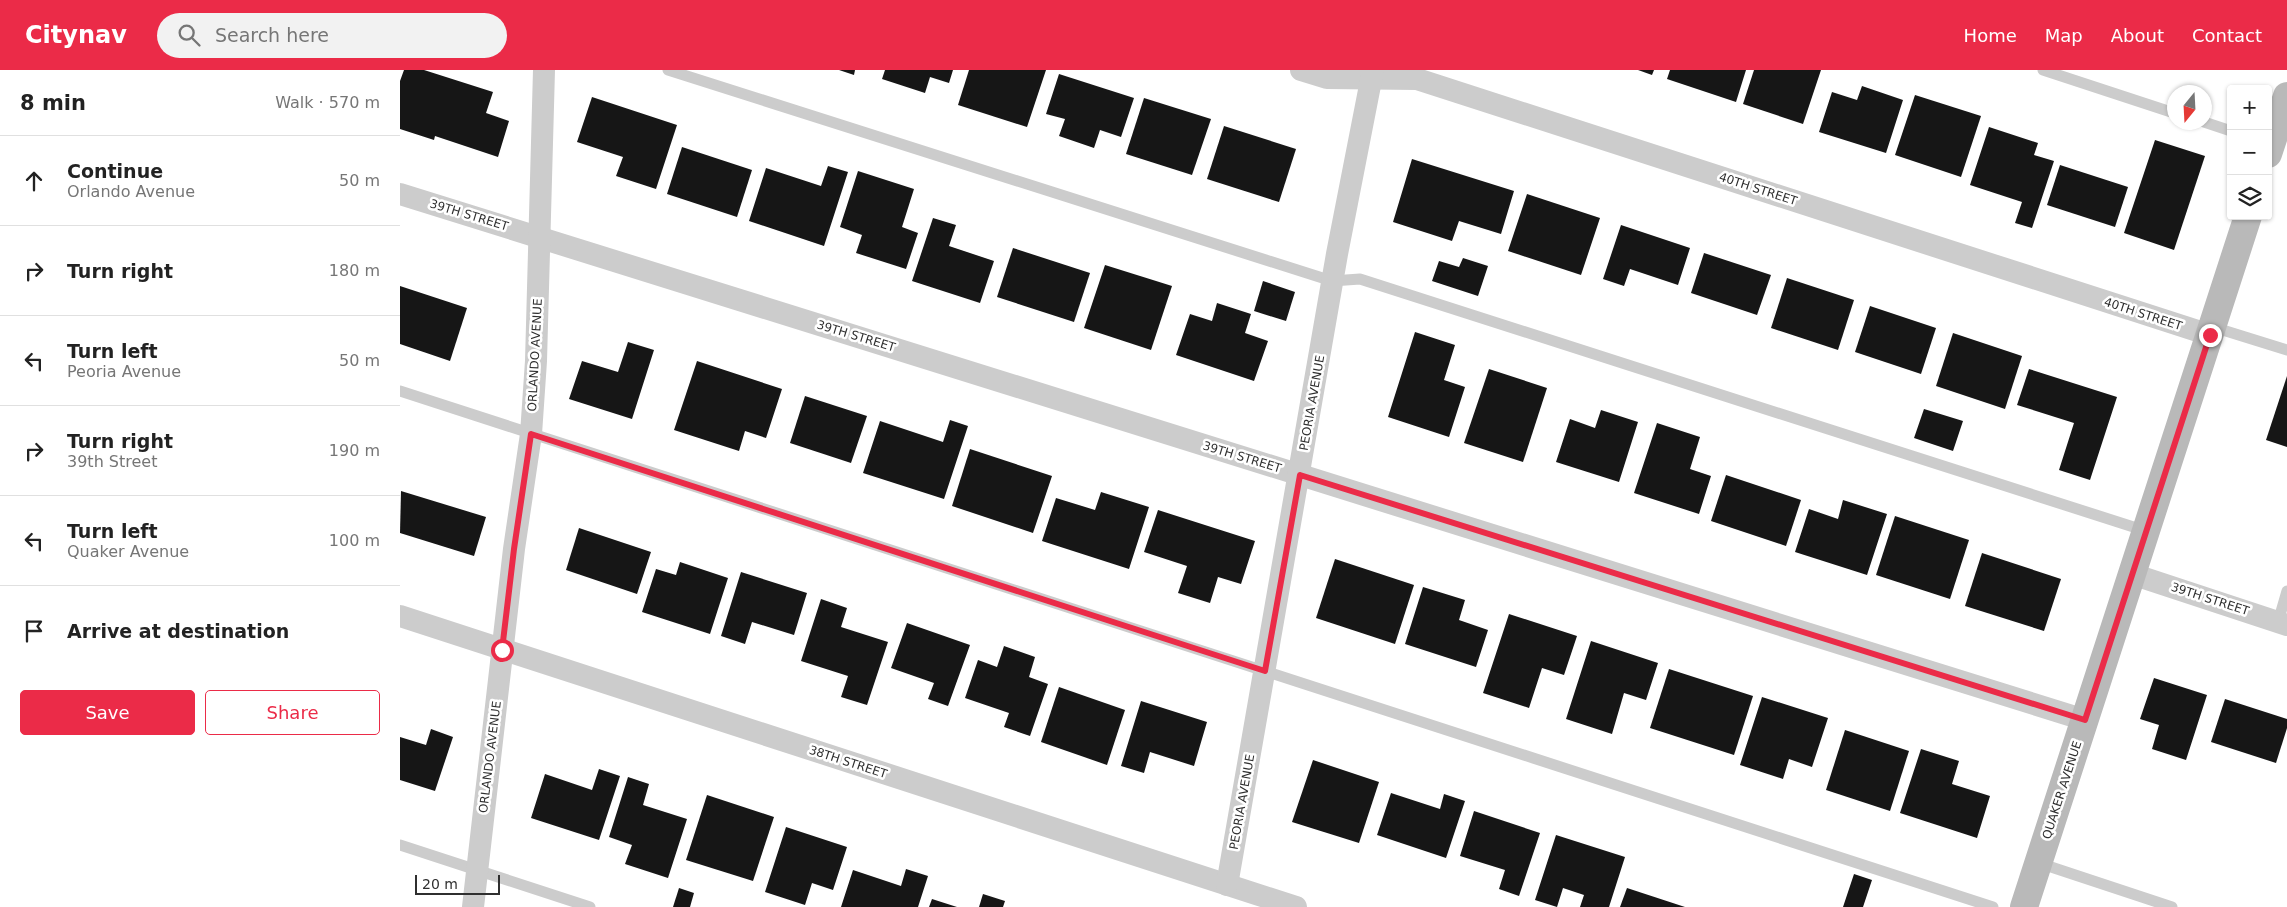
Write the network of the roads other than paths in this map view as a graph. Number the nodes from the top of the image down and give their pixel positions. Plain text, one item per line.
1 (544, 70) edge
2 (668, 70) edge
3 (1301, 70) edge
4 (2043, 70) edge
5 (1372, 75) edge
6 (2287, 96) edge
7 (2167, 111) edge
8 (2212, 125) edge
9 (2228, 130) edge
10 (2272, 138) edge
11 (400, 194) edge
12 (2247, 220) edge
13 (539, 237) junction
14 (1332, 281) junction
15 (2211, 331) junction
16 (2287, 350) edge
17 (400, 392) edge
18 (531, 434) junction
19 (1300, 475) junction
20 (2146, 531) junction
21 (2132, 574) junction
22 (2287, 590) edge
23 (400, 616) edge
24 (2282, 623) edge
25 (502, 650) junction
26 (1265, 671) junction
27 (2085, 720) junction
28 (400, 845) edge
29 (2039, 863) junction
30 (477, 870) junction
31 (1227, 885) junction
32 (473, 907) edge
33 (590, 907) edge
34 (1296, 907) edge
35 (1993, 907) edge
36 (2024, 907) edge
37 (2172, 907) edge

1 - 13 street, ORLANDO AVENUE
2 - 14 lane
3 - 5 street, 40TH STREET
4 - 7 lane
5 - 14 street, PEORIA AVENUE
5 - 15 street, 40TH STREET
6 - 10 main road
8 - 9 lane
11 - 13 street, 39TH STREET
12 - 15 main road, QUAKER AVENUE
13 - 18 street, ORLANDO AVENUE
13 - 19 street, 39TH STREET
14 - 19 street, PEORIA AVENUE
14 - 20 lane
15 - 16 lane
15 - 20 main road, QUAKER AVENUE
17 - 18 lane
18 - 25 street, ORLANDO AVENUE
18 - 26 lane
19 - 26 street, PEORIA AVENUE
19 - 27 street, 39TH STREET
20 - 21 main road, QUAKER AVENUE
21 - 24 street, 39TH STREET
21 - 27 main road, QUAKER AVENUE
22 - 24 lane
23 - 25 street, 38TH STREET
25 - 30 street, ORLANDO AVENUE
25 - 31 street, 38TH STREET
26 - 31 street, PEORIA AVENUE
26 - 35 lane
27 - 29 main road, QUAKER AVENUE
28 - 30 lane
29 - 36 main road, QUAKER AVENUE
29 - 37 lane
30 - 32 street, ORLANDO AVENUE
30 - 33 lane
31 - 34 street, 38TH STREET

